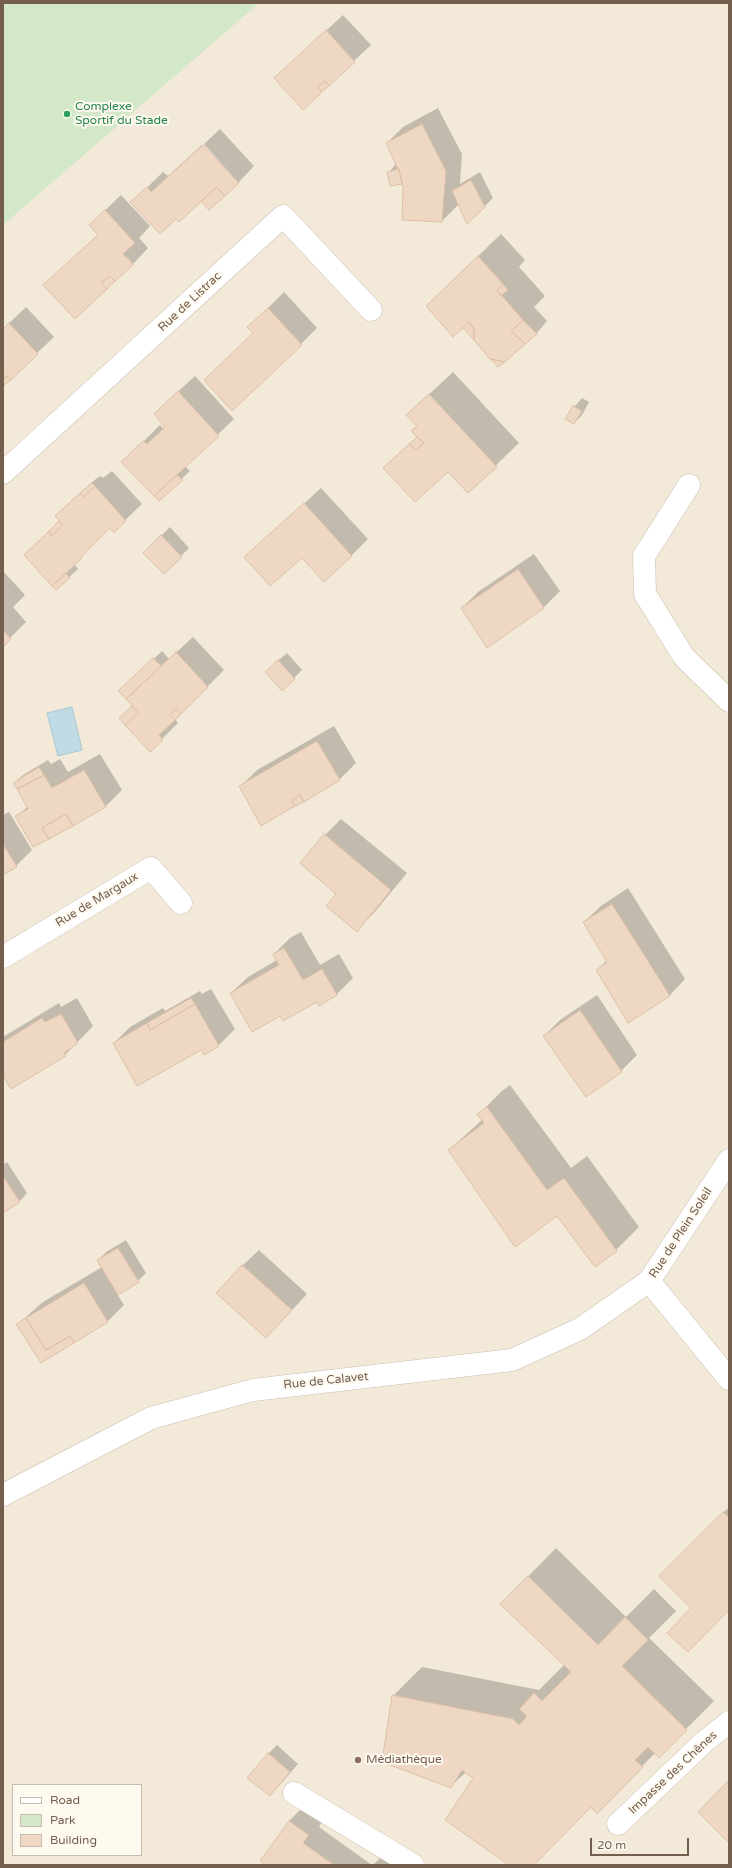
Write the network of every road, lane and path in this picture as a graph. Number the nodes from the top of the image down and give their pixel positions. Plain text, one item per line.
1 (371, 310) dead end
2 (3, 474) edge
3 (689, 485) dead end
4 (729, 700) edge
5 (181, 903) dead end
6 (3, 957) edge
7 (729, 1160) edge
8 (649, 1281) junction
9 (729, 1379) edge
10 (3, 1495) edge
11 (729, 1722) edge
12 (294, 1793) dead end
13 (618, 1824) dead end
14 (413, 1865) edge

1 - 2 street, Rue de Listrac
3 - 4 street
5 - 6 street, Rue de Margaux
7 - 8 street, Rue de Plein Soleil
8 - 9 street, Rue de Plein Soleil
8 - 10 street, Rue de Calavet
11 - 13 street, Impasse des Chênes
12 - 14 street

